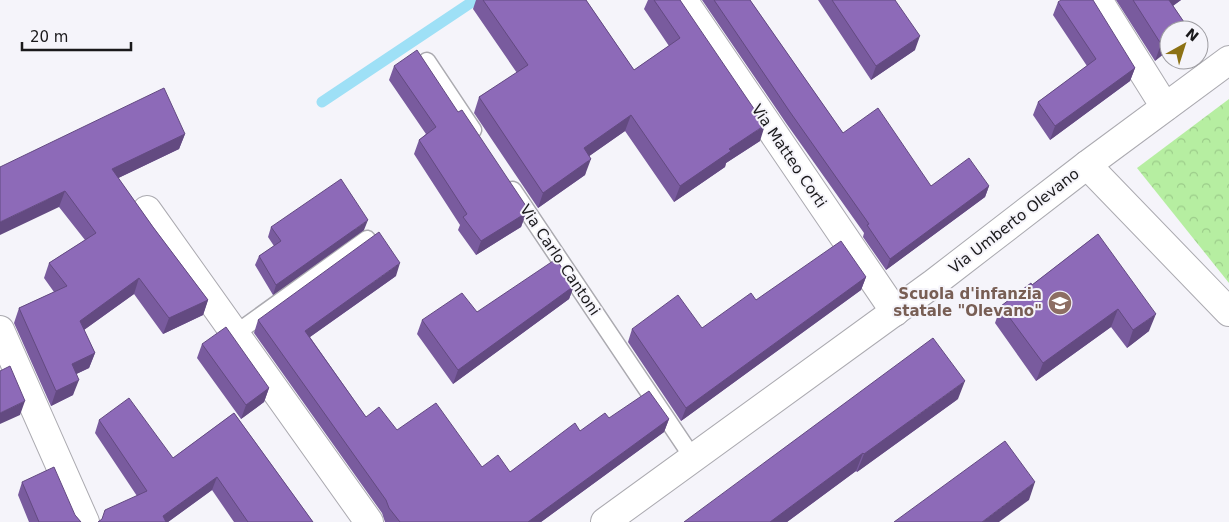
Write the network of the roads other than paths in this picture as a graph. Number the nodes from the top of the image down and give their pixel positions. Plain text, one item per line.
1 (682, 0) edge
2 (1098, 0) edge
3 (1229, 60) edge
4 (427, 61) edge
5 (1165, 108) junction
6 (482, 144) edge
7 (1087, 165) junction
8 (505, 177) edge
9 (147, 210) dead end
10 (367, 239) edge
11 (895, 312) junction
12 (1229, 312) edge
13 (0, 330) edge
14 (235, 334) junction
15 (693, 458) junction
16 (86, 522) edge
17 (368, 522) edge
18 (605, 522) edge

1 - 11 street, Via Matteo Corti
2 - 5 street
3 - 5 street, Via Umberto Olevano
4 - 6 lane
5 - 7 street, Via Umberto Olevano
7 - 11 street, Via Umberto Olevano
7 - 12 street
8 - 15 lane, Via Carlo Cantoni
9 - 14 street
10 - 14 lane
11 - 15 street, Via Umberto Olevano
13 - 16 street
14 - 17 street
15 - 18 street, Via Umberto Olevano

